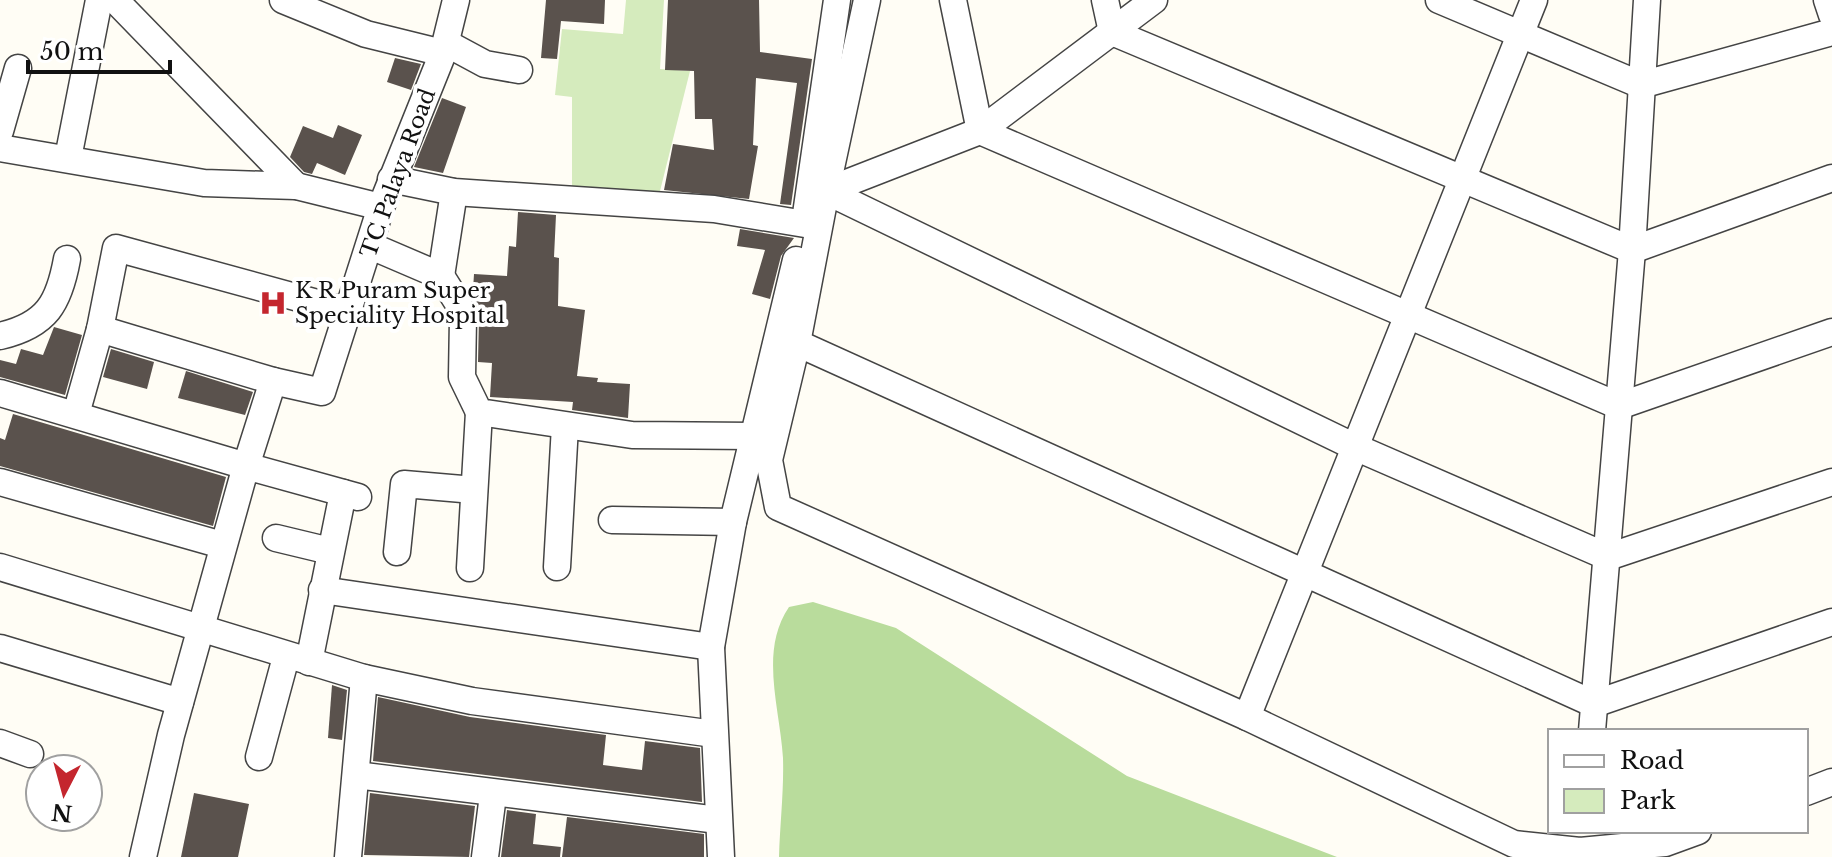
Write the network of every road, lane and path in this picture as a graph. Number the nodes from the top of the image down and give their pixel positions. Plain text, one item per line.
1 (99, 0) edge
2 (115, 0) edge
3 (283, 0) edge
4 (456, 0) edge
5 (837, 0) edge
6 (867, 0) edge
7 (953, 0) edge
8 (1105, 0) edge
9 (1154, 0) edge
10 (1439, 0) edge
11 (1534, 0) edge
12 (1647, 0) edge
13 (1827, 0) edge
14 (1832, 15) edge
15 (1112, 32) junction
16 (1832, 32) edge
17 (1520, 35) junction
18 (445, 48) junction
19 (18, 68) dead end
20 (519, 70) dead end
21 (1641, 85) junction
22 (0, 131) edge
23 (980, 131) junction
24 (0, 148) edge
25 (68, 158) junction
26 (1832, 178) edge
27 (391, 179) junction
28 (1462, 181) junction
29 (296, 186) junction
30 (826, 191) junction
31 (454, 192) junction
32 (381, 207) junction
33 (805, 224) junction
34 (371, 246) junction
35 (1632, 250) junction
36 (67, 259) dead end
37 (441, 276) junction
38 (350, 312) junction
39 (1407, 318) junction
40 (100, 329) junction
41 (1832, 332) edge
42 (0, 336) edge
43 (797, 343) junction
44 (273, 381) junction
45 (0, 393) edge
46 (1619, 406) junction
47 (479, 412) junction
48 (76, 414) junction
49 (565, 426) junction
50 (754, 436) junction
51 (1355, 447) junction
52 (246, 466) junction
53 (0, 482) edge
54 (1832, 482) edge
55 (474, 490) junction
56 (612, 520) dead end
57 (733, 522) junction
58 (276, 538) dead end
59 (222, 545) junction
60 (330, 551) junction
61 (397, 552) dead end
62 (1608, 557) junction
63 (0, 567) edge
64 (557, 567) dead end
65 (470, 568) dead end
66 (1305, 574) junction
67 (322, 590) junction
68 (1832, 622) edge
69 (200, 628) junction
70 (711, 647) junction
71 (0, 648) edge
72 (297, 660) junction
73 (364, 678) junction
74 (180, 702) junction
75 (1594, 704) junction
76 (1247, 717) junction
77 (1592, 729) edge
78 (714, 734) junction
79 (0, 743) edge
80 (27, 753) edge
81 (259, 757) dead end
82 (356, 775) junction
83 (1832, 782) edge
84 (1808, 791) edge
85 (493, 795) junction
86 (718, 820) junction
87 (1692, 833) edge
88 (1581, 841) edge
89 (143, 857) edge
90 (348, 857) edge
91 (485, 857) edge
92 (721, 857) edge

1 - 25 street
2 - 29 street
3 - 18 street
4 - 18 street, TC Palaya Road
5 - 33 street
6 - 30 street
7 - 23 street
8 - 15 street
9 - 15 street
10 - 17 street
11 - 17 street
12 - 21 street
13 - 14 street
15 - 23 street
15 - 28 street
16 - 21 street
17 - 21 street
17 - 28 street
18 - 20 street
18 - 27 street, TC Palaya Road
19 - 22 street
21 - 35 street
23 - 30 street
23 - 39 street
24 - 25 street
25 - 29 street
26 - 35 street
27 - 31 street
27 - 32 street, TC Palaya Road
28 - 35 street
28 - 39 street
29 - 32 street
30 - 43 street
30 - 51 street
31 - 33 street
31 - 37 street
32 - 34 street, TC Palaya Road
33 - 50 street
34 - 37 street
34 - 38 street, TC Palaya Road
35 - 46 street
36 - 42 street
37 - 47 street
38 - 40 street
38 - 44 street, TC Palaya Road
39 - 46 street
39 - 51 street
40 - 44 street
40 - 48 street
41 - 46 street
43 - 66 street
43 - 76 street
44 - 52 street
45 - 48 street
46 - 62 street
47 - 49 street
47 - 55 street
48 - 52 street
49 - 50 street
49 - 64 street
50 - 57 street
51 - 62 street
51 - 66 street
52 - 59 street
52 - 60 street
53 - 59 street
54 - 62 street
55 - 61 street
55 - 65 street
56 - 57 street
57 - 70 street
58 - 60 street
59 - 69 street
60 - 67 street
62 - 75 street
63 - 69 street
66 - 75 street
66 - 76 street
67 - 70 street
67 - 72 street
68 - 75 street
69 - 72 street
69 - 74 street
70 - 78 street
71 - 74 street
72 - 73 street
72 - 81 street
73 - 78 street
73 - 82 street
74 - 89 street
75 - 77 street
76 - 88 street
78 - 86 street
79 - 80 street
82 - 85 street
82 - 90 street
83 - 84 street
85 - 86 street
85 - 91 street
86 - 92 street
87 - 88 street

